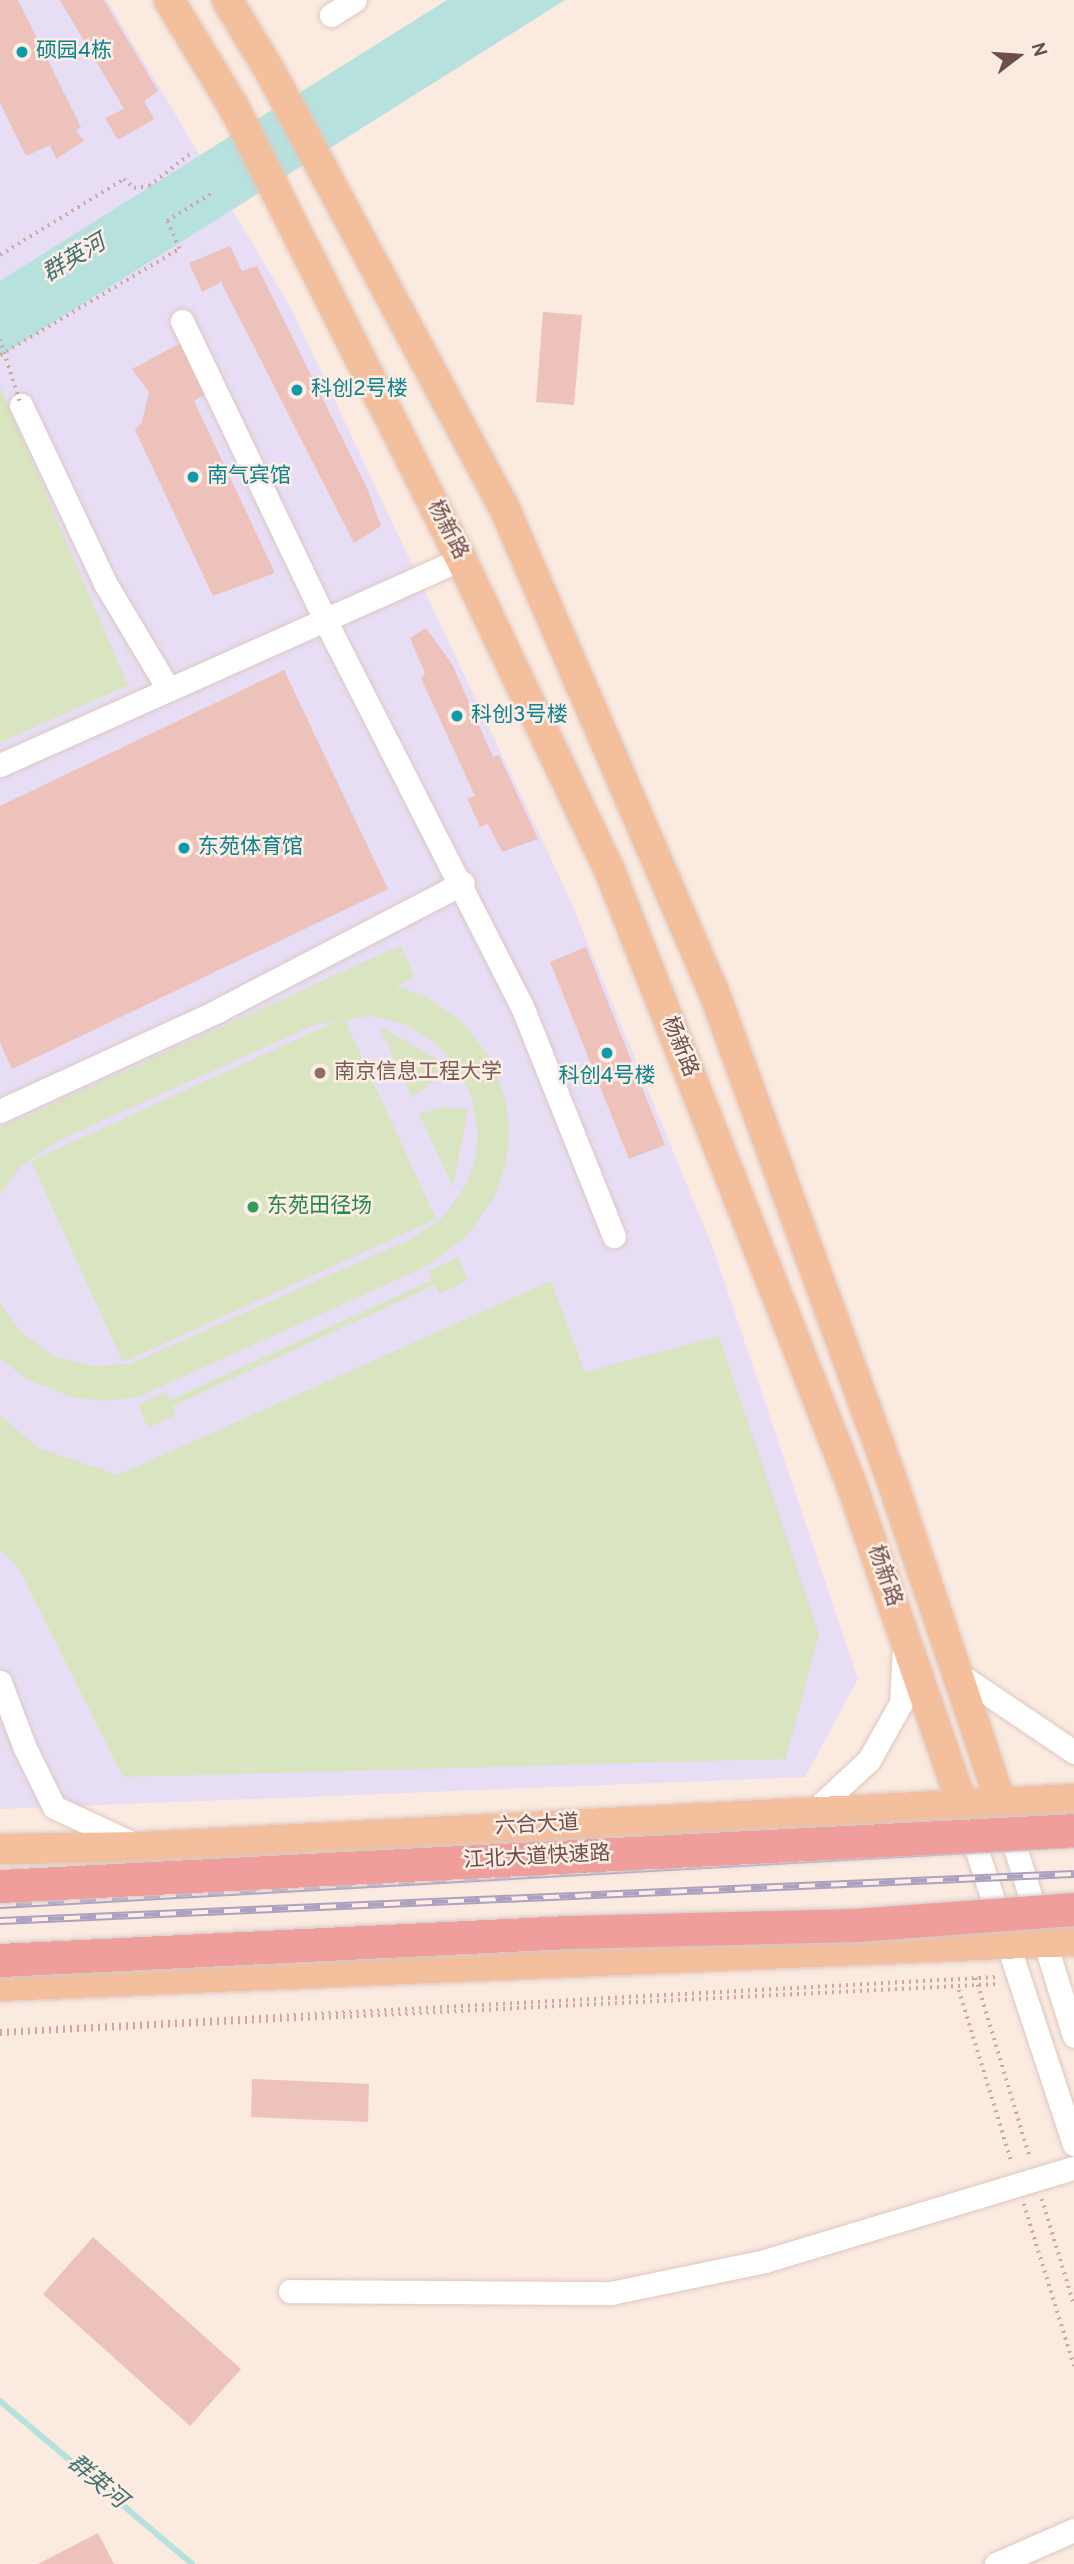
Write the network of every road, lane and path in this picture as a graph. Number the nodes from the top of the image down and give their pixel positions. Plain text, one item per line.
1 (169, 0) edge
2 (227, 0) edge
3 (355, 0) edge
4 (331, 15) dead end
5 (190, 154) dead end
6 (212, 193) dead end
7 (0, 255) edge
8 (182, 321) dead end
9 (0, 339) edge
10 (0, 355) edge
11 (21, 405) joint
12 (461, 559) junction
13 (325, 620) junction
14 (167, 687) junction
15 (0, 765) edge
16 (463, 883) junction
17 (0, 1111) edge
18 (614, 1236) dead end
19 (905, 1637) junction
20 (957, 1673) junction
21 (0, 1682) edge
22 (1074, 1752) edge
23 (1074, 1799) edge
24 (1001, 1802) junction
25 (962, 1804) junction
26 (813, 1812) junction
27 (1074, 1830) edge
28 (142, 1847) junction
29 (0, 1849) edge
30 (0, 1886) edge
31 (1074, 1909) edge
32 (1074, 1941) edge
33 (1044, 1942) junction
34 (1006, 1946) junction
35 (0, 1960) edge
36 (1017, 1976) junction
37 (976, 1979) junction
38 (0, 1986) edge
39 (959, 1989) dead end
40 (0, 2033) edge
41 (1074, 2036) edge
42 (1074, 2144) edge
43 (1074, 2168) edge
44 (1037, 2180) junction
45 (290, 2291) dead end
46 (1074, 2304) edge
47 (1074, 2530) edge
48 (996, 2564) edge

1 - 12 main road, 杨新路
2 - 20 main road, 杨新路
3 - 4 street
5 - 7 path
6 - 10 path
8 - 13 street
9 - 11 path, bridge
11 - 14 street
12 - 13 street
12 - 19 main road, 杨新路
13 - 14 street
13 - 16 street
14 - 15 street
16 - 17 street
16 - 18 street
19 - 25 main road, 杨新路
19 - 26 street
20 - 22 street
20 - 24 main road, 杨新路
21 - 28 street
23 - 24 main road, 六合大道
24 - 25 main road, 六合大道
24 - 33 street, 杨新路
25 - 26 main road, 六合大道
25 - 34 street, 杨新路
26 - 28 main road, 六合大道
27 - 30 highway, 江北大道快速路, bridge
28 - 29 main road, 六合大道
31 - 35 highway, bridge
32 - 33 main road
33 - 34 main road
33 - 41 street, 杨新路
34 - 36 street, 杨新路
34 - 38 main road
36 - 37 path
36 - 42 street, 杨新路
37 - 40 path
37 - 44 path
39 - 40 path
43 - 44 street
44 - 45 street
44 - 46 path
47 - 48 street

